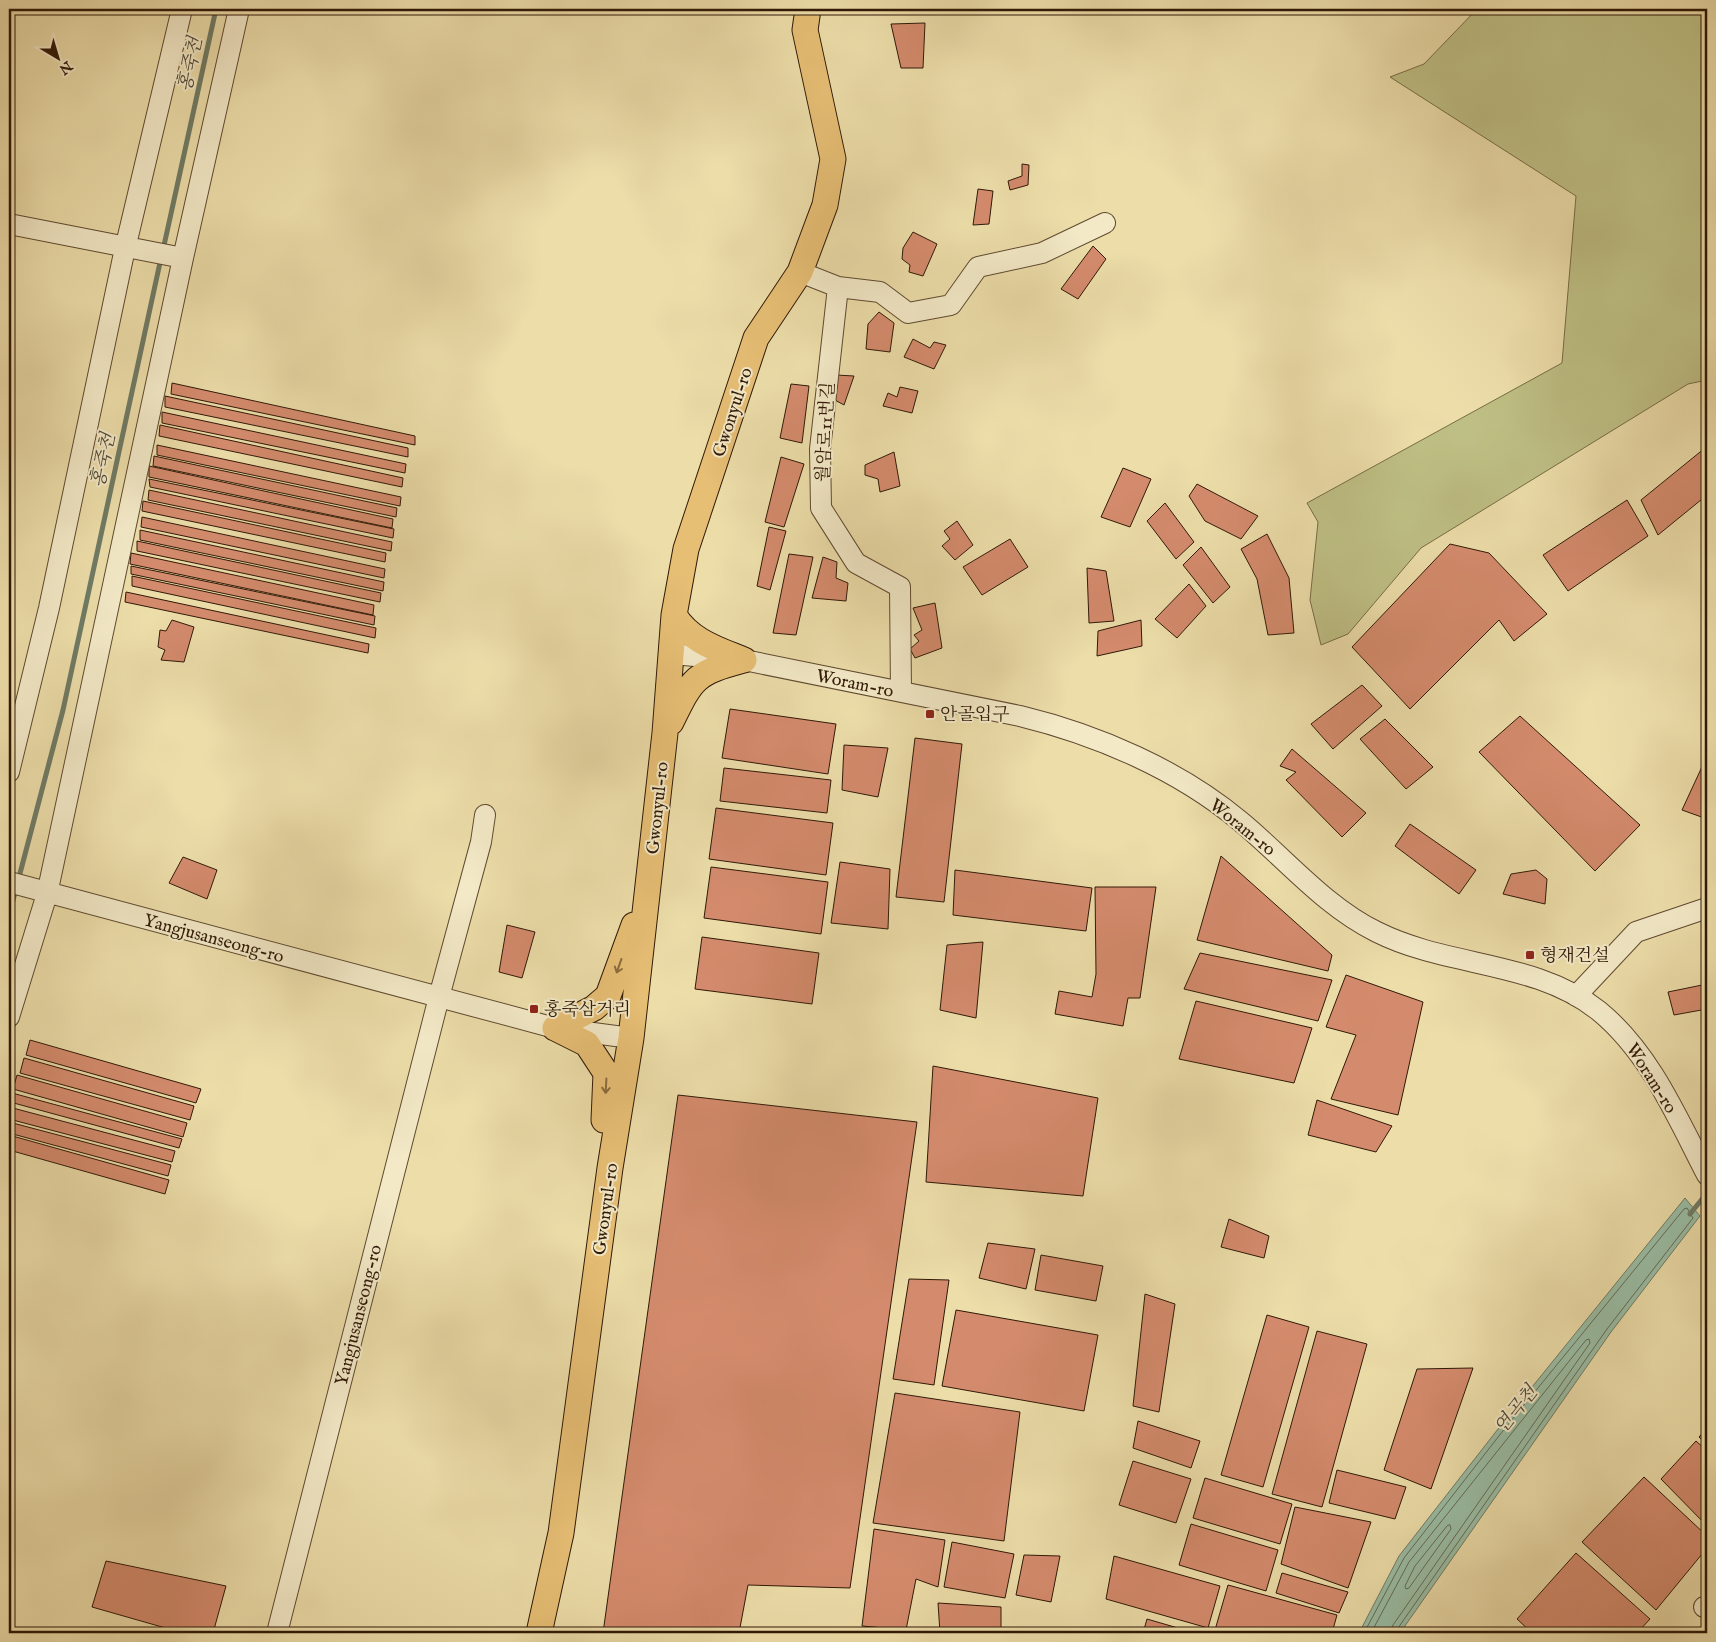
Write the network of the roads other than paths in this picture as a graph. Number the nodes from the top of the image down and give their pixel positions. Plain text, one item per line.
1 (182, 9) edge
2 (239, 9) edge
3 (808, 9) edge
4 (1106, 222) dead end
5 (9, 224) edge
6 (126, 248) junction
7 (183, 258) junction
8 (800, 272) junction
9 (838, 287) junction
10 (674, 615) junction
11 (671, 654) junction
12 (744, 660) junction
13 (901, 692) junction
14 (665, 733) junction
15 (9, 772) edge
16 (485, 816) dead end
17 (9, 882) edge
18 (648, 888) junction
19 (40, 892) junction
20 (1707, 908) edge
21 (1576, 996) junction
22 (438, 997) junction
23 (9, 1017) edge
24 (555, 1028) junction
25 (631, 1038) junction
26 (1703, 1167) edge
27 (610, 1168) junction
28 (277, 1633) edge
29 (539, 1633) edge

1 - 6 street
2 - 7 street
3 - 8 main road, Gwonyul-ro
4 - 9 street
5 - 6 street
6 - 7 street
6 - 15 street
7 - 19 street
8 - 9 street
8 - 10 main road, Gwonyul-ro
9 - 13 street, 월암로11번길
10 - 11 main road, Gwonyul-ro
10 - 12 main road
11 - 12 street, Woram-ro
11 - 14 main road, Gwonyul-ro
12 - 13 street, Woram-ro
12 - 14 main road
13 - 21 street, Woram-ro
14 - 18 main road, Gwonyul-ro
16 - 22 street
17 - 19 street, Yangjusanseong-ro
18 -> 24 main road
18 - 25 main road, Gwonyul-ro
19 - 22 street, Yangjusanseong-ro
19 - 23 street
20 - 21 street
21 - 26 street, Woram-ro
22 - 24 street, Yangjusanseong-ro
22 - 28 street, Yangjusanseong-ro
24 - 25 street, Yangjusanseong-ro
24 -> 27 main road
25 - 27 main road, Gwonyul-ro
27 - 29 main road, Gwonyul-ro

